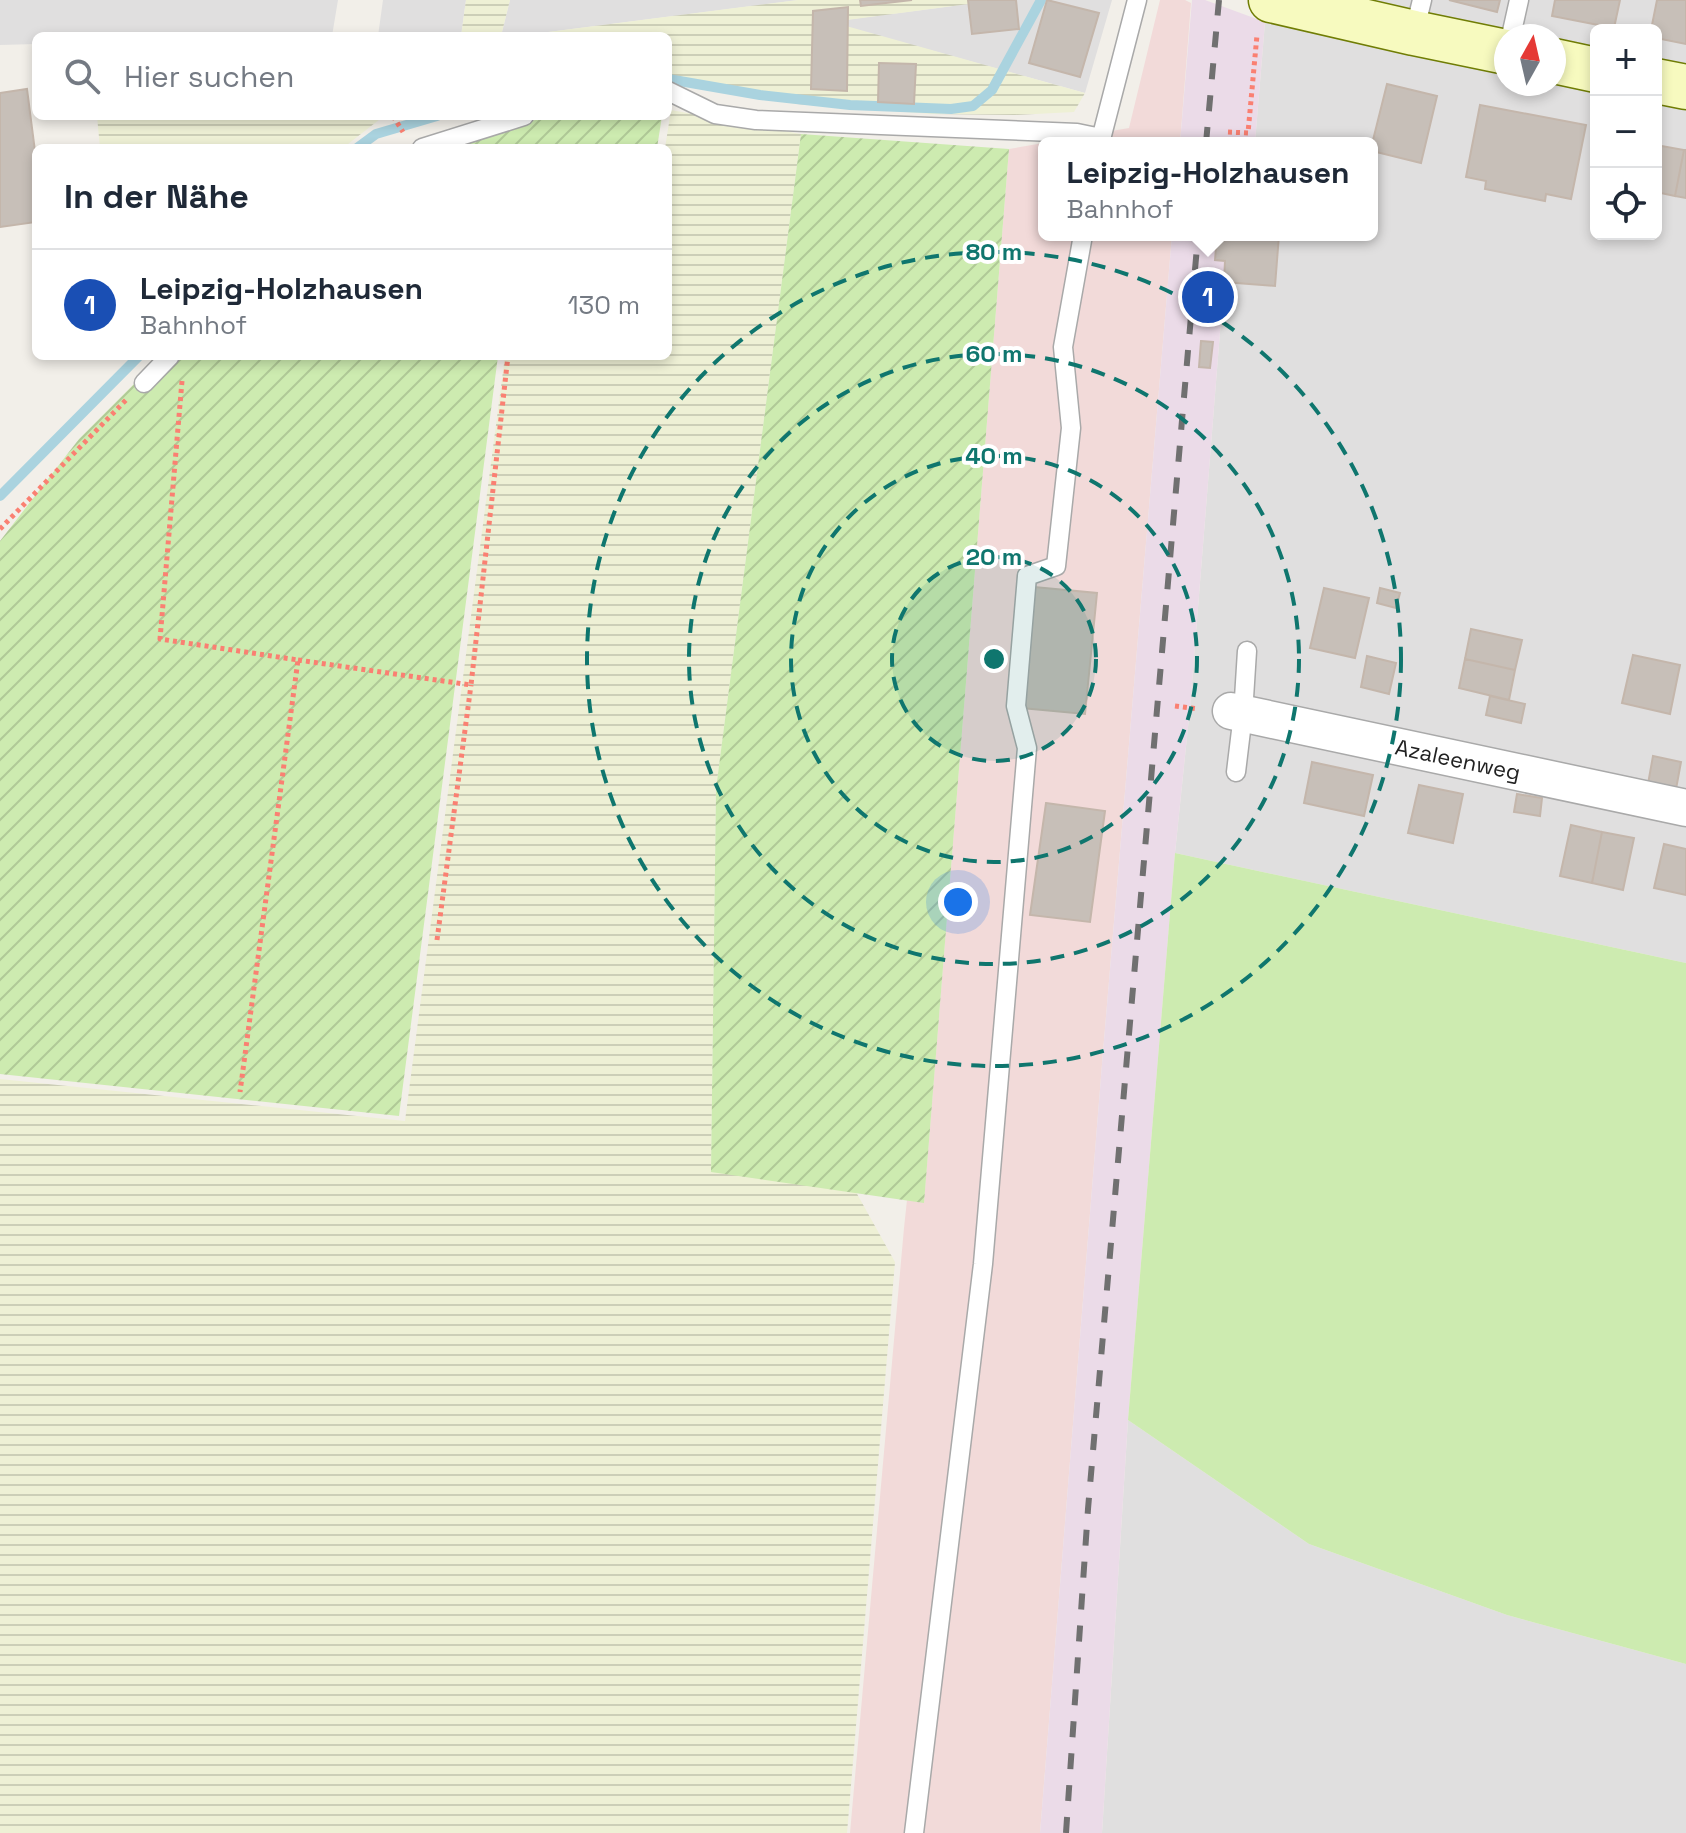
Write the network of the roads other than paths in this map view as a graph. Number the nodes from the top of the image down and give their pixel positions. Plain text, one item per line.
1 (1137, 0) edge
2 (1519, 0) edge
3 (1264, 15) edge
4 (1418, 17) edge
5 (1514, 24) edge
6 (1494, 47) edge
7 (1566, 64) edge
8 (1590, 69) edge
9 (1662, 82) edge
10 (1686, 87) edge
11 (672, 93) edge
12 (508, 120) edge
13 (1088, 137) edge
14 (1101, 137) edge
15 (415, 143) edge
16 (1082, 241) edge
17 (166, 360) edge
18 (144, 383) road end
19 (1247, 651) dead end
20 (1237, 713) junction
21 (1236, 772) dead end
22 (1686, 808) edge
23 (914, 1833) edge

1 - 14 lane
2 - 5 lane
3 - 4 main road
4 - 6 main road
7 - 8 main road
9 - 10 main road
11 - 13 lane
12 - 15 lane
16 - 23 lane
17 - 18 lane
19 - 20 lane
20 - 21 lane
20 - 22 street, Azaleenweg

